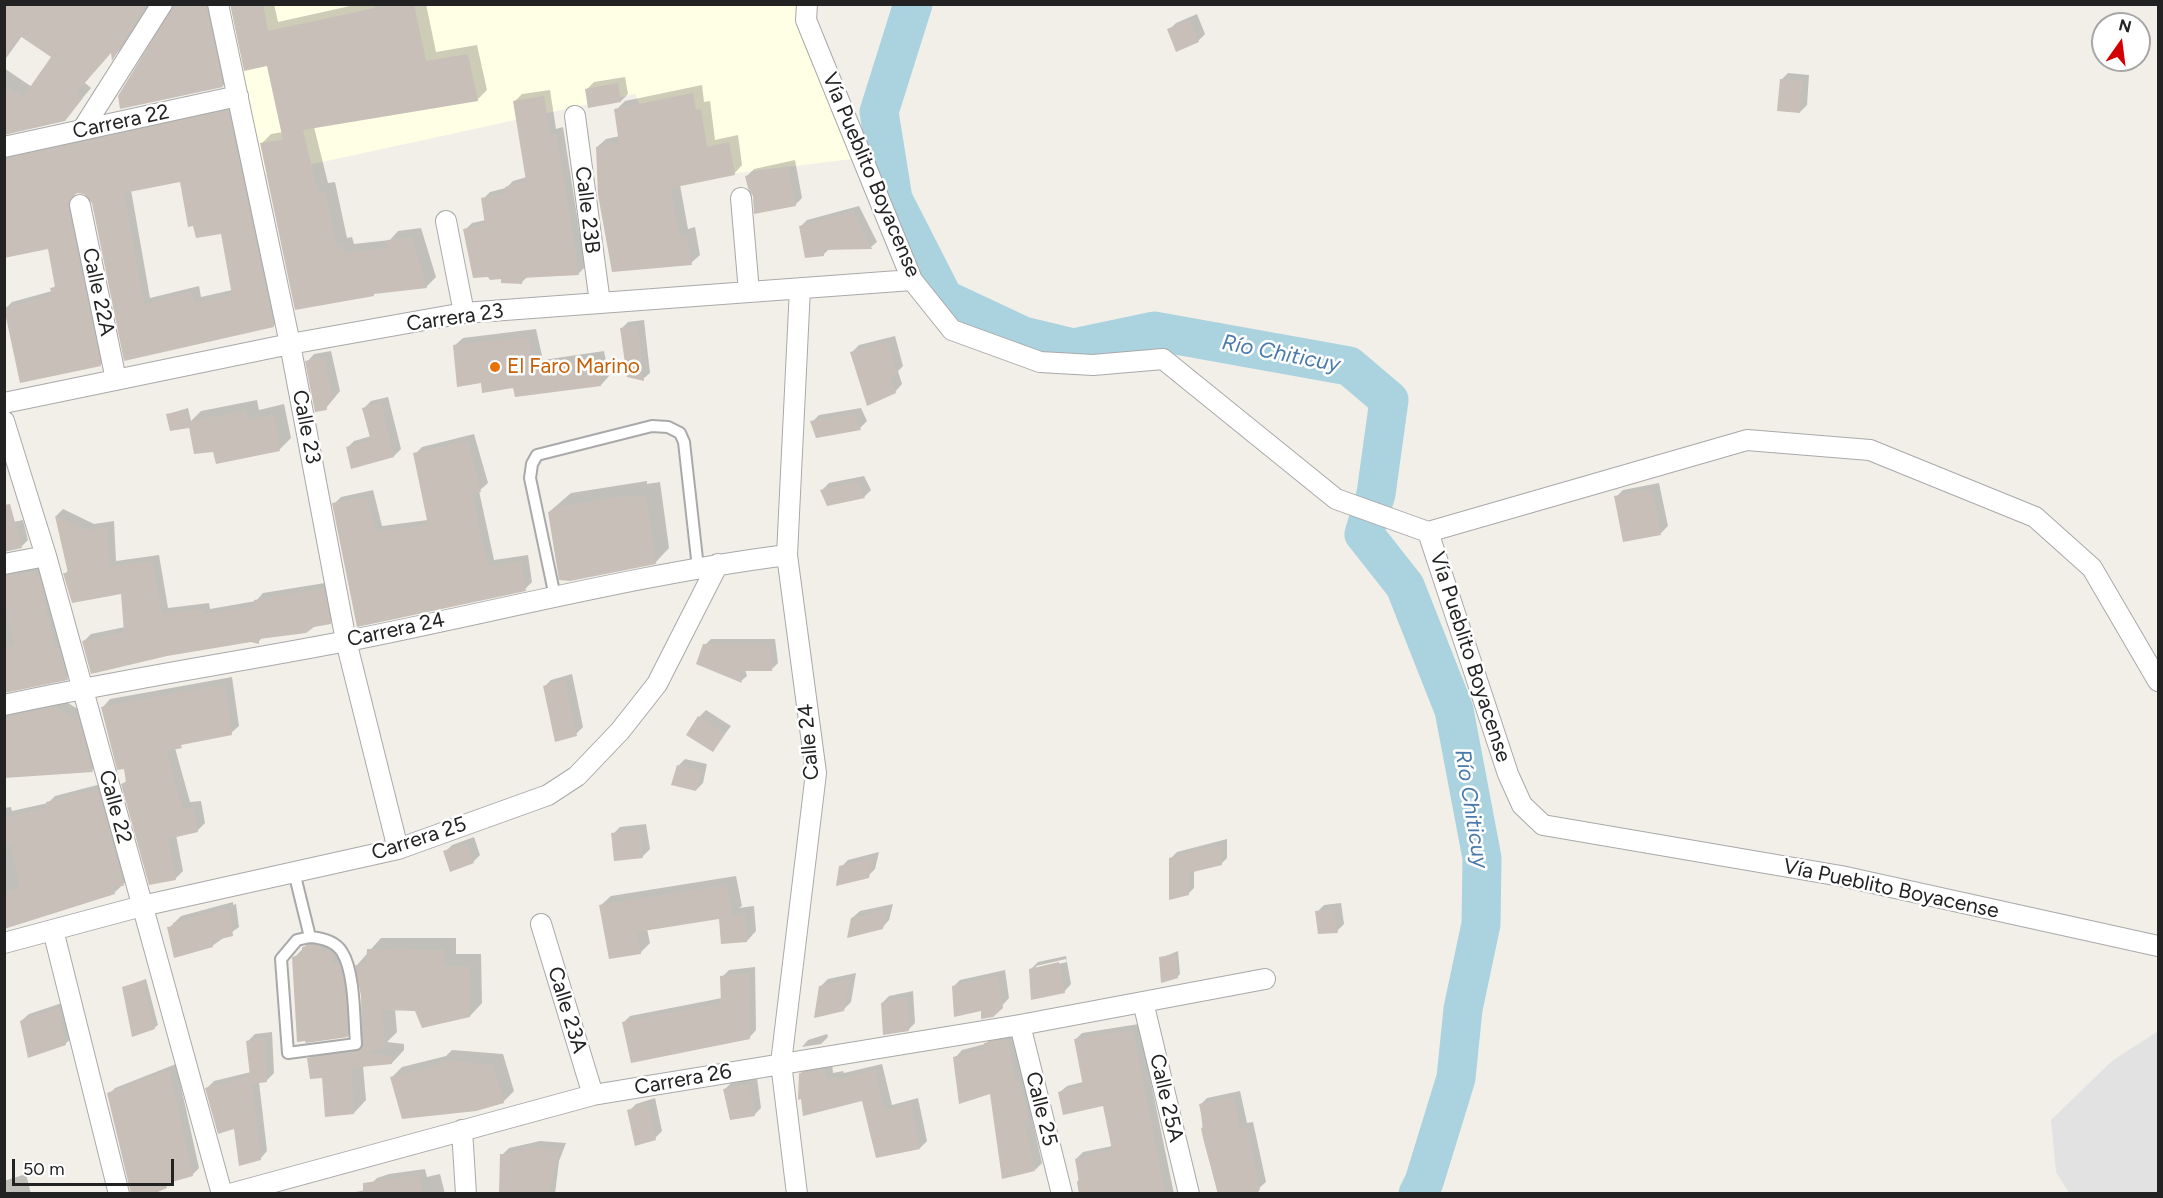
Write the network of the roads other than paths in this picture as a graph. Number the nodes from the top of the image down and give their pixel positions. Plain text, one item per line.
1 (162, 4) edge
2 (218, 4) edge
3 (807, 4) edge
4 (238, 96) junction
5 (575, 116) dead end
6 (82, 130) junction
7 (4, 147) edge
8 (741, 198) dead end
9 (80, 205) dead end
10 (446, 221) dead end
11 (912, 280) junction
12 (800, 288) junction
13 (748, 292) junction
14 (600, 303) junction
15 (465, 314) junction
16 (290, 344) junction
17 (116, 380) junction
18 (4, 403) edge
19 (4, 421) edge
20 (1428, 532) junction
21 (787, 555) junction
22 (45, 556) junction
23 (4, 564) edge
24 (718, 564) junction
25 (698, 568) junction
26 (555, 597) junction
27 (346, 641) junction
28 (2158, 678) edge
29 (82, 688) junction
30 (4, 705) edge
31 (398, 849) junction
32 (294, 872) junction
33 (141, 906) junction
34 (541, 924) dead end
35 (53, 930) junction
36 (310, 937) junction
37 (4, 943) edge
38 (2158, 946) edge
39 (1265, 979) dead end
40 (1143, 1002) junction
41 (1020, 1025) junction
42 (781, 1063) junction
43 (592, 1095) junction
44 (462, 1130) junction
45 (119, 1194) edge
46 (222, 1194) edge
47 (230, 1194) edge
48 (466, 1194) edge
49 (797, 1194) edge
50 (1062, 1194) edge
51 (1189, 1194) edge

1 - 6 street
2 - 4 street, Calle 23
3 - 11 street, Vía Pueblito Boyacense
4 - 6 street, Carrera 22
4 - 16 street, Calle 23
5 - 14 street, Calle 23B
6 - 7 street, Carrera 22
8 - 13 street
9 - 17 street, Calle 22A
10 - 15 street
11 - 12 street, Carrera 23
11 - 20 street, Vía Pueblito Boyacense
12 - 13 street, Carrera 23
12 - 21 street, Calle 24
13 - 14 street, Carrera 23
14 - 15 street, Carrera 23
15 - 16 street, Carrera 23
16 - 17 street, Carrera 23
16 - 27 street, Calle 23
17 - 18 street, Carrera 23
19 - 22 street, Calle 22
20 - 28 street
20 - 38 street, Vía Pueblito Boyacense
21 - 24 street, Carrera 24
21 - 42 street, Calle 24
22 - 23 street
22 - 29 street, Calle 22
24 - 25 street, Carrera 24
24 - 31 street, Carrera 25
25 - 26 street, Carrera 24
25 - 26 lane
26 - 27 street, Carrera 24
27 - 29 street, Carrera 24
27 - 31 street, Calle 23
29 - 30 street, Carrera 24
29 - 33 street, Calle 22
31 - 32 street, Carrera 25
32 - 33 street, Carrera 25
32 - 36 lane
33 - 35 street, Carrera 25
33 - 46 street, Calle 22
34 - 43 street, Calle 23A
35 - 37 street, Carrera 25
35 - 45 street
36 - 36 lane
39 - 40 street, Carrera 26
40 - 41 street, Carrera 26
40 - 51 street, Calle 25A
41 - 42 street, Carrera 26
41 - 50 street, Calle 25
42 - 43 street, Carrera 26
42 - 49 street, Calle 24
43 - 44 street, Carrera 26
44 - 47 street, Carrera 26
44 - 48 street

